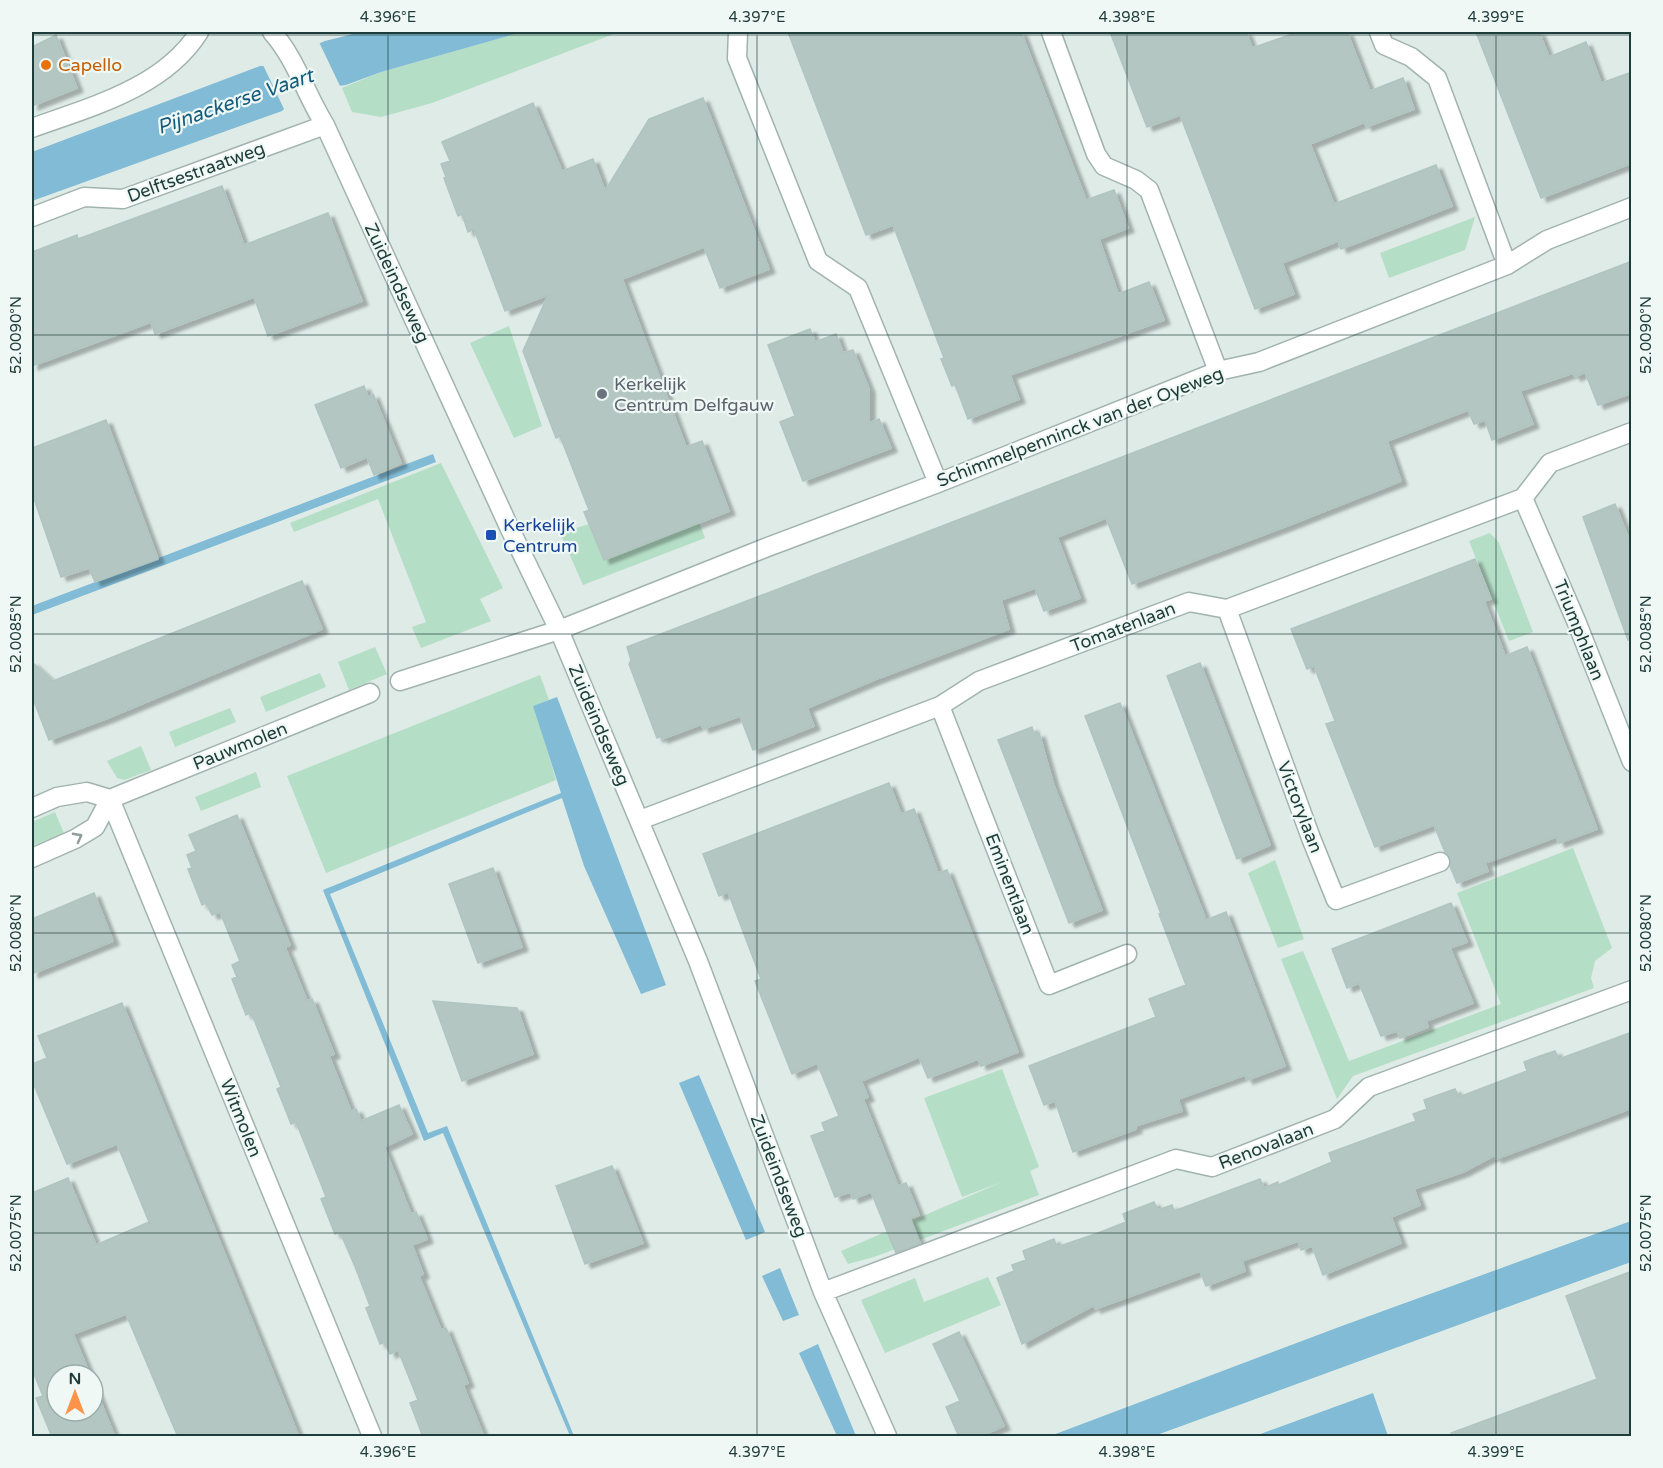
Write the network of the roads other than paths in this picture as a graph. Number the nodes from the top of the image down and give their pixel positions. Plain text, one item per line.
1 (199, 32) edge
2 (272, 32) edge
3 (738, 32) edge
4 (1051, 32) edge
5 (1379, 32) edge
6 (325, 125) junction
7 (32, 128) edge
8 (1632, 207) edge
9 (32, 217) edge
10 (1507, 265) junction
11 (1218, 370) junction
12 (1632, 432) edge
13 (938, 483) junction
14 (1523, 498) junction
15 (1227, 609) junction
16 (559, 630) junction
17 (400, 681) dead end
18 (370, 693) dead end
19 (940, 706) junction
20 (1632, 762) edge
21 (110, 799) junction
22 (32, 808) edge
23 (639, 820) junction
24 (32, 858) edge
25 (1440, 862) dead end
26 (1127, 954) dead end
27 (1632, 990) edge
28 (823, 1292) junction
29 (372, 1437) edge
30 (887, 1437) edge

1 - 7 street
2 - 6 street, Zuideindseweg
3 - 13 street
4 - 11 street
5 - 10 street
6 - 9 street, Delftsestraatweg
6 - 16 street, Zuideindseweg
8 - 10 street, Schimmelpenninck van der Oyeweg
10 - 11 street, Schimmelpenninck van der Oyeweg
11 - 13 street, Schimmelpenninck van der Oyeweg
12 - 14 street
13 - 16 street, Schimmelpenninck van der Oyeweg
14 - 15 street
14 - 20 street, Triumphlaan
15 - 19 street, Tomatenlaan
15 - 25 street, Victorylaan
16 - 17 street
16 - 23 street, Zuideindseweg
18 - 21 street, Pauwmolen
19 - 23 street, Tomatenlaan
19 - 26 street, Eminentlaan
21 - 22 street
24 -> 21 street
21 - 29 street, Witmolen
23 - 28 street, Zuideindseweg
27 - 28 street, Renovalaan
28 - 30 street, Zuideindseweg

